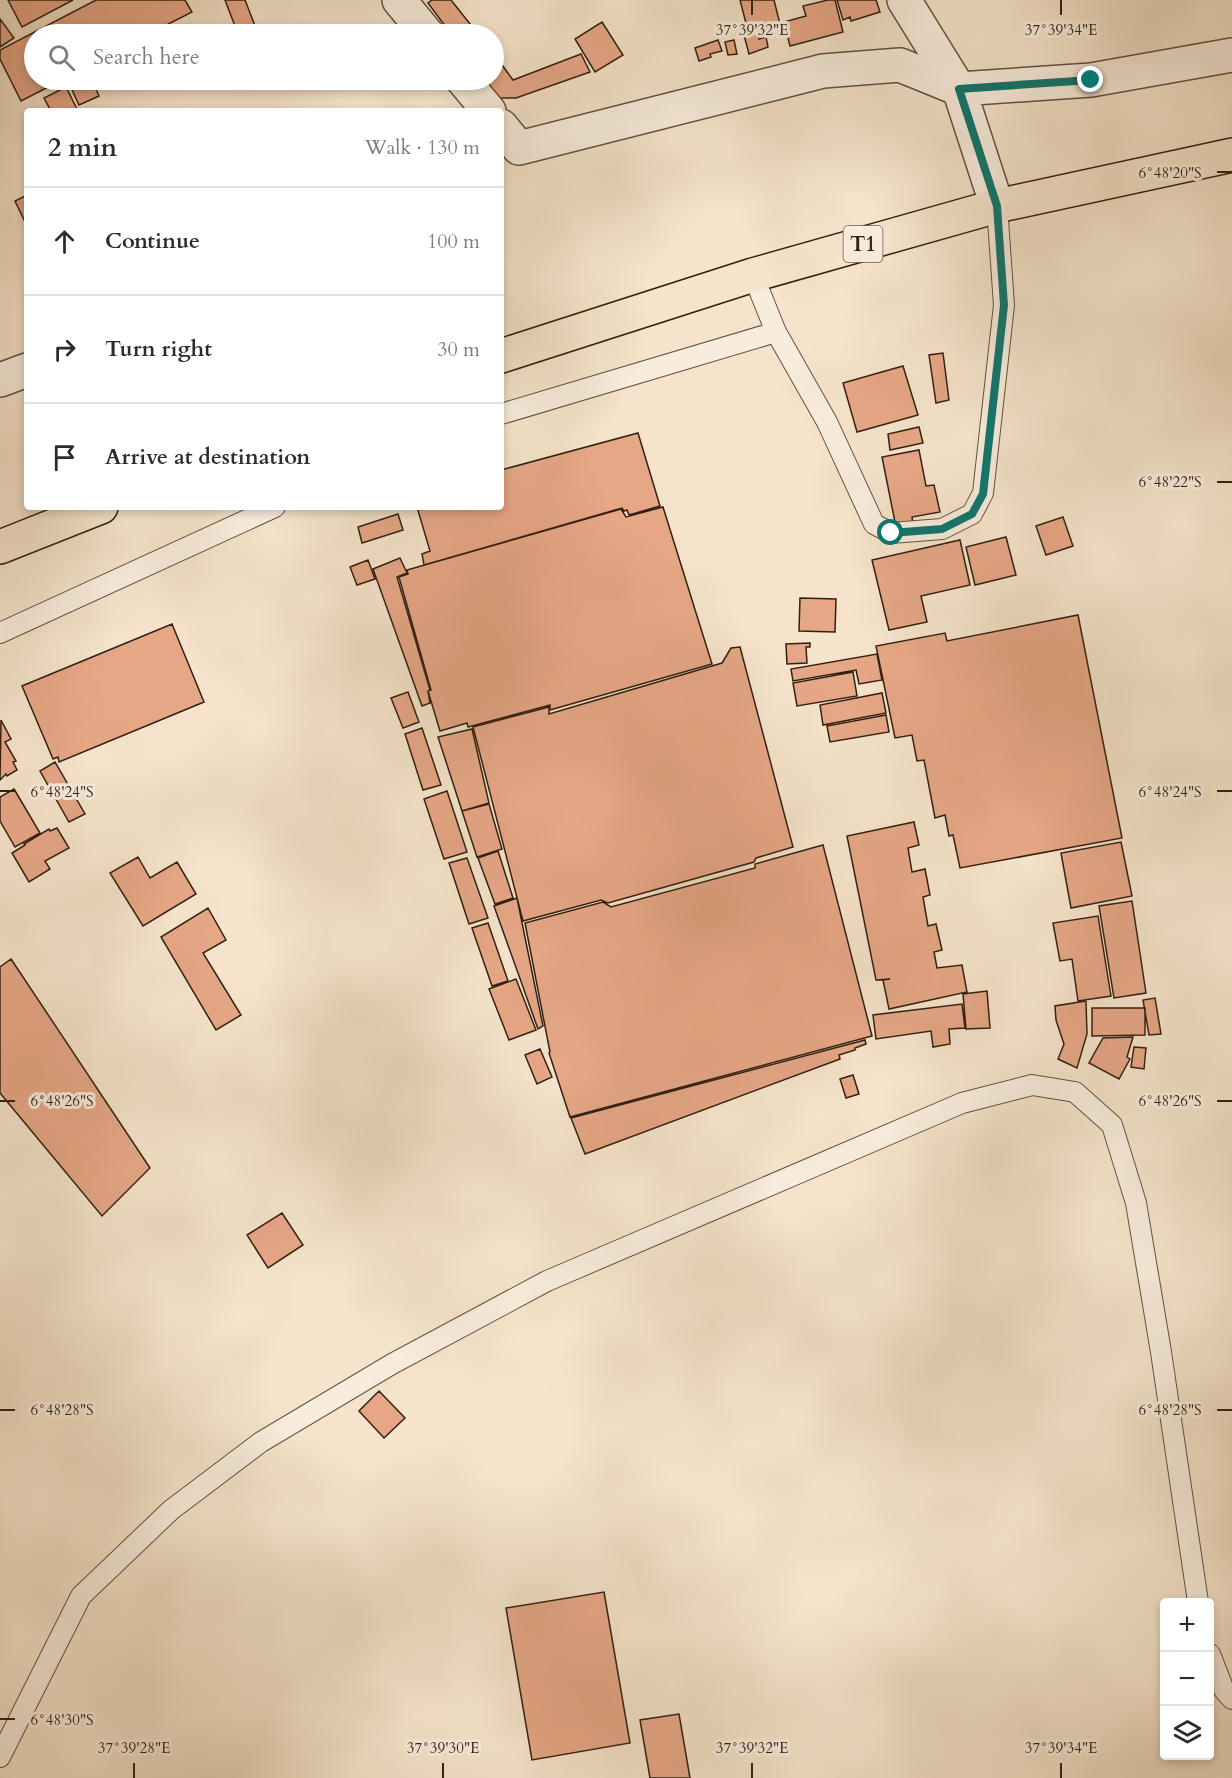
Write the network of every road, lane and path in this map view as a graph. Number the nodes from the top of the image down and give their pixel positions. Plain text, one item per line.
1 (399, 0) edge
2 (904, 0) edge
3 (419, 24) edge
4 (1232, 55) edge
5 (959, 89) junction
6 (471, 90) edge
7 (486, 108) edge
8 (507, 144) edge
9 (1232, 155) edge
10 (997, 206) junction
11 (753, 275) junction
12 (776, 332) junction
13 (504, 355) edge
14 (24, 371) edge
15 (0, 380) edge
16 (504, 413) edge
17 (93, 510) edge
18 (268, 510) edge
19 (0, 547) edge
20 (0, 633) edge
21 (1197, 1598) edge
22 (1214, 1666) edge
23 (1232, 1699) edge
24 (0, 1757) edge

1 - 3 street
2 - 5 street
4 - 5 street
5 - 8 street
5 - 10 street
6 - 7 street
9 - 10 highway, T1
10 - 11 highway, T1
10 - 12 lane
11 - 12 lane
11 - 13 highway, T1
12 - 16 lane
14 - 15 street
17 - 19 highway
18 - 20 lane
21 - 24 lane
22 - 23 lane

